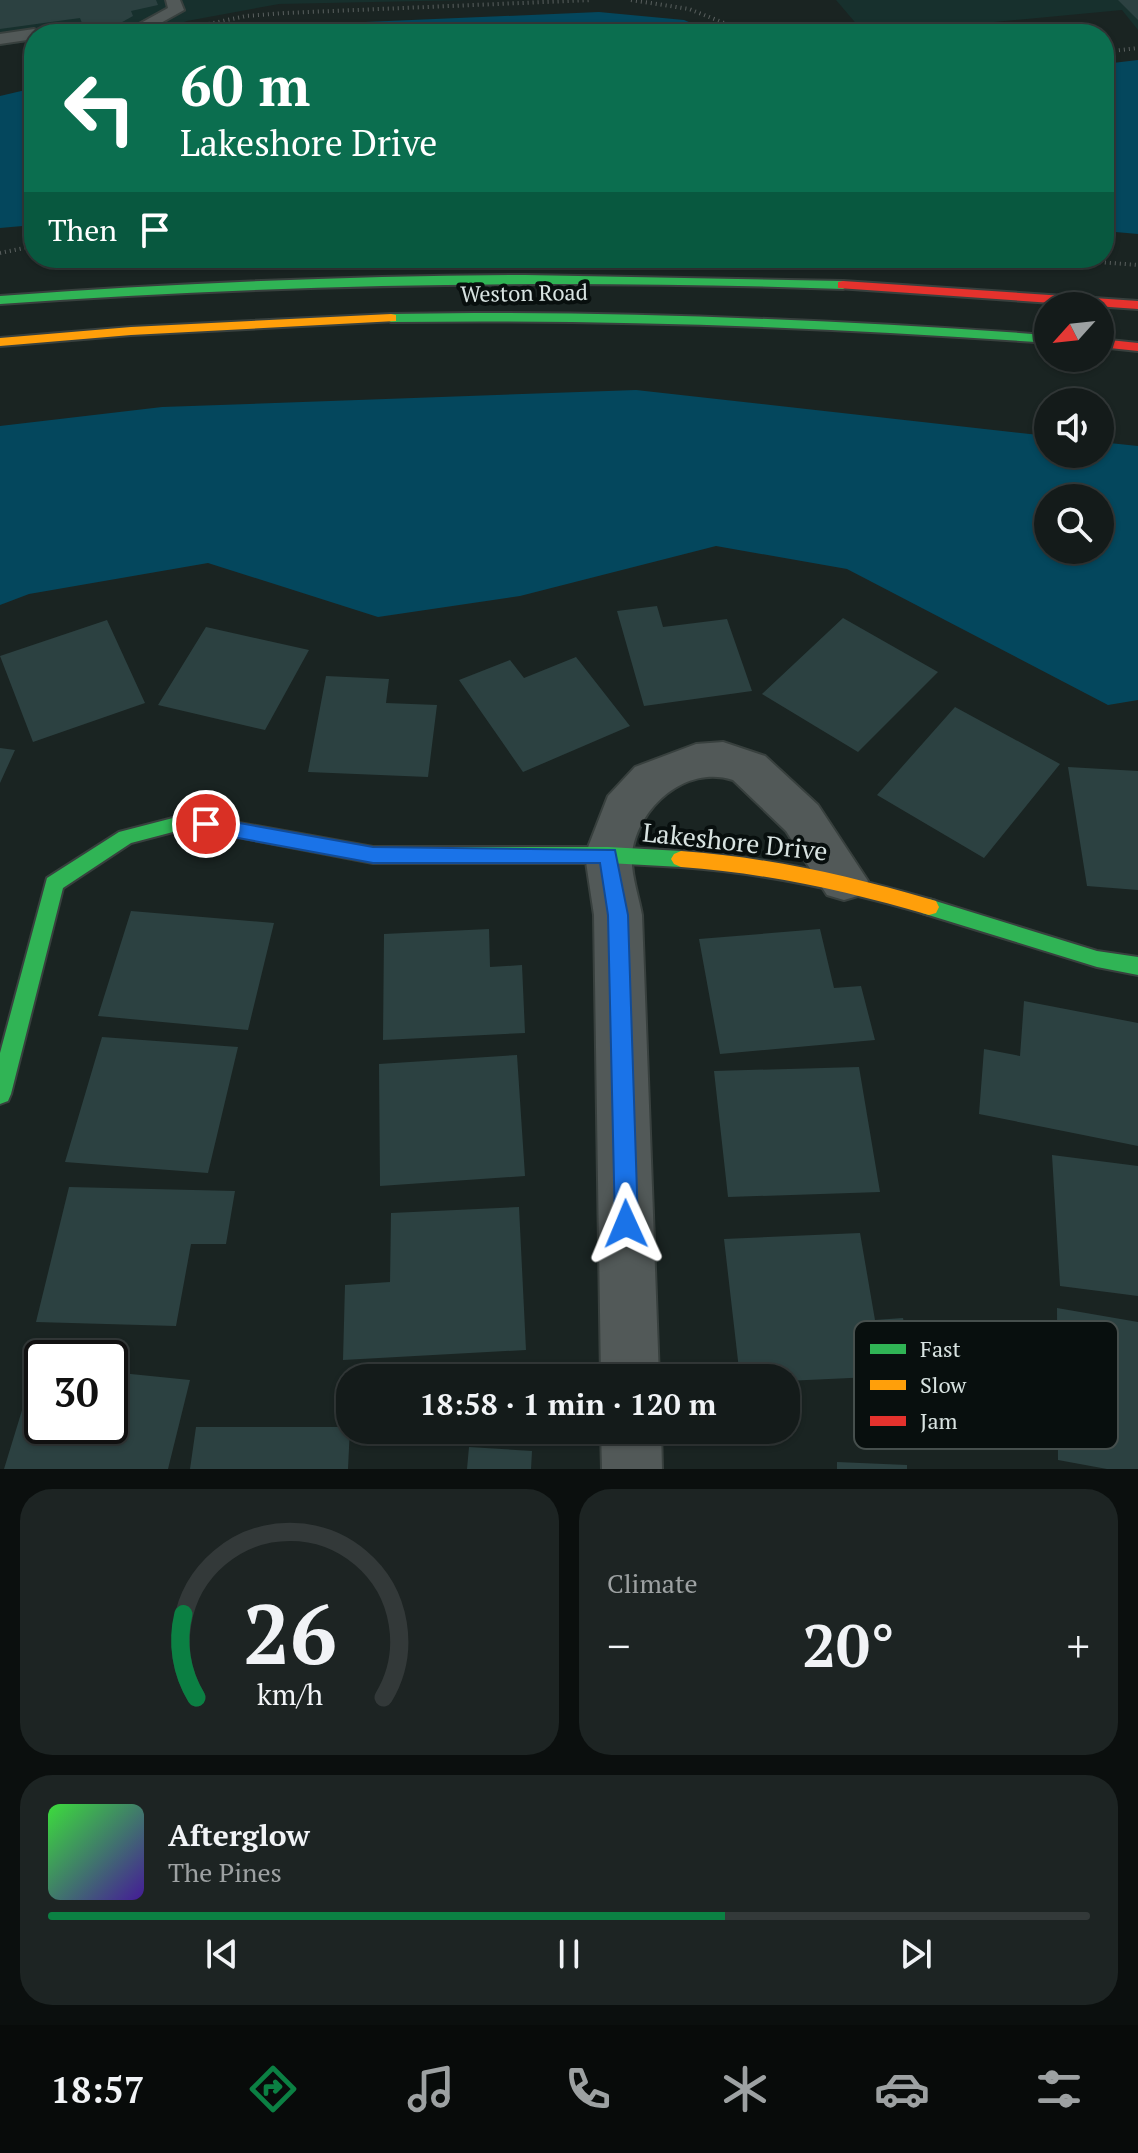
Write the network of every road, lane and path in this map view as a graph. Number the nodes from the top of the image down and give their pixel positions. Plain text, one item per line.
1 (173, 0) edge
2 (592, 0) edge
3 (631, 0) edge
4 (149, 24) edge
5 (210, 24) edge
6 (727, 24) edge
7 (24, 35) edge
8 (0, 39) edge
9 (1138, 48) edge
10 (1114, 51) edge
11 (24, 248) edge
12 (0, 253) edge
13 (1114, 263) edge
14 (1138, 265) edge
15 (0, 300) edge
16 (1138, 305) edge
17 (1034, 338) edge
18 (0, 342) edge
19 (1114, 344) edge
20 (1138, 347) edge
21 (608, 855) junction
22 (844, 881) junction
23 (1138, 966) edge
24 (0, 1094) edge
25 (630, 1364) edge
26 (631, 1444) edge
27 (632, 1469) edge

1 - 4 lane
2 - 5 path
3 - 6 path
7 - 8 lane
9 - 10 path
11 - 12 path
13 - 14 path
15 - 16 main road, Weston Road
17 - 18 main road, Weston Road
19 - 20 main road
21 - 22 main road, Lakeshore Drive
21 - 22 street
21 - 24 main road, Lakeshore Drive
21 - 25 street
22 - 23 main road, Lakeshore Drive
26 - 27 street

